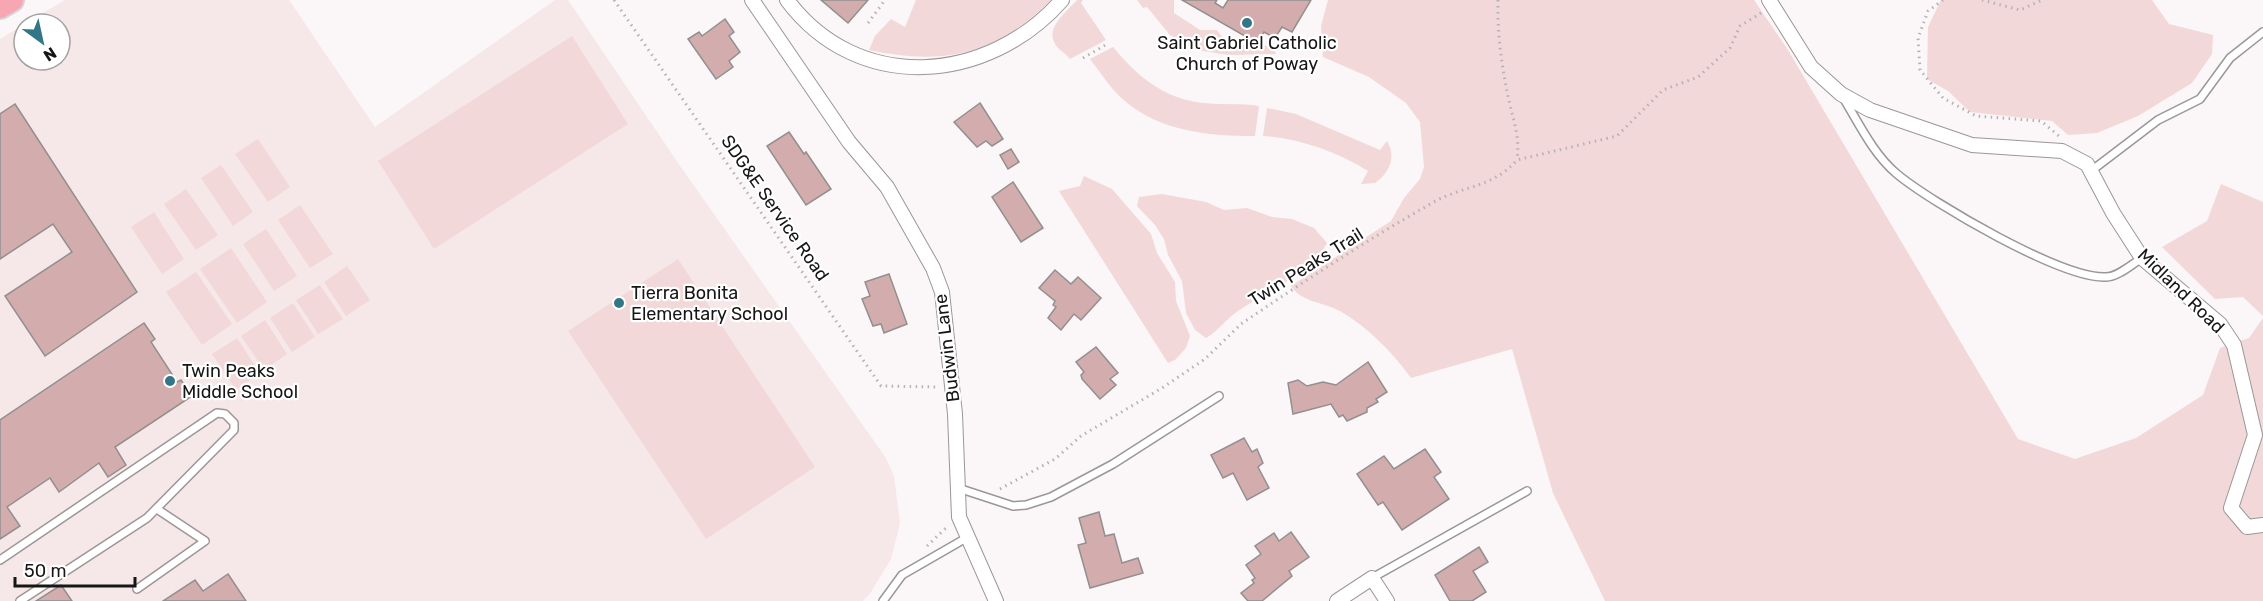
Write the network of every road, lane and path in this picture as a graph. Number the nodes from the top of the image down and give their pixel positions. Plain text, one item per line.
1 (12, 0) edge
2 (614, 0) edge
3 (752, 0) edge
4 (787, 0) edge
5 (885, 0) edge
6 (1062, 0) edge
7 (1498, 0) edge
8 (1943, 0) edge
9 (1982, 0) edge
10 (2042, 0) edge
11 (1771, 3) edge
12 (0, 7) edge
13 (868, 23) dead end
14 (2263, 32) edge
15 (1109, 43) dead end
16 (1083, 57) dead end
17 (1841, 94) junction
18 (2062, 151) junction
19 (1517, 160) junction
20 (2091, 171) junction
21 (2142, 258) junction
22 (937, 387) dead end
23 (1219, 396) dead end
24 (956, 488) junction
25 (1527, 491) dead end
26 (987, 498) junction
27 (157, 510) junction
28 (959, 517) junction
29 (2263, 525) edge
30 (968, 537) junction
31 (921, 552) dead end
32 (0, 560) edge
33 (1372, 578) junction
34 (137, 589) dead end
35 (20, 601) edge
36 (884, 601) edge
37 (996, 601) edge
38 (1337, 601) edge
39 (1387, 601) edge

1 - 12 main road
2 - 22 path, SDG&E Service Road
3 - 24 street, Budwin Lane
4 - 6 street
5 - 13 path
7 - 19 path
8 - 18 path
9 - 10 path
11 - 17 street, Midland Road
11 - 19 path, Twin Peaks Trail
14 - 20 lane
15 - 16 path
17 - 18 street, Midland Road
17 - 21 lane
18 - 20 street, Midland Road
19 - 26 path, Twin Peaks Trail
20 - 21 street, Midland Road
21 - 29 street, Midland Road
23 - 26 lane
24 - 26 lane
24 - 28 street, Budwin Lane
25 - 33 lane
27 - 32 lane
27 - 34 lane
27 - 35 lane
28 - 30 street, Budwin Lane
28 - 31 path
30 - 36 lane
30 - 37 street, Budwin Lane
33 - 38 street
33 - 39 street

